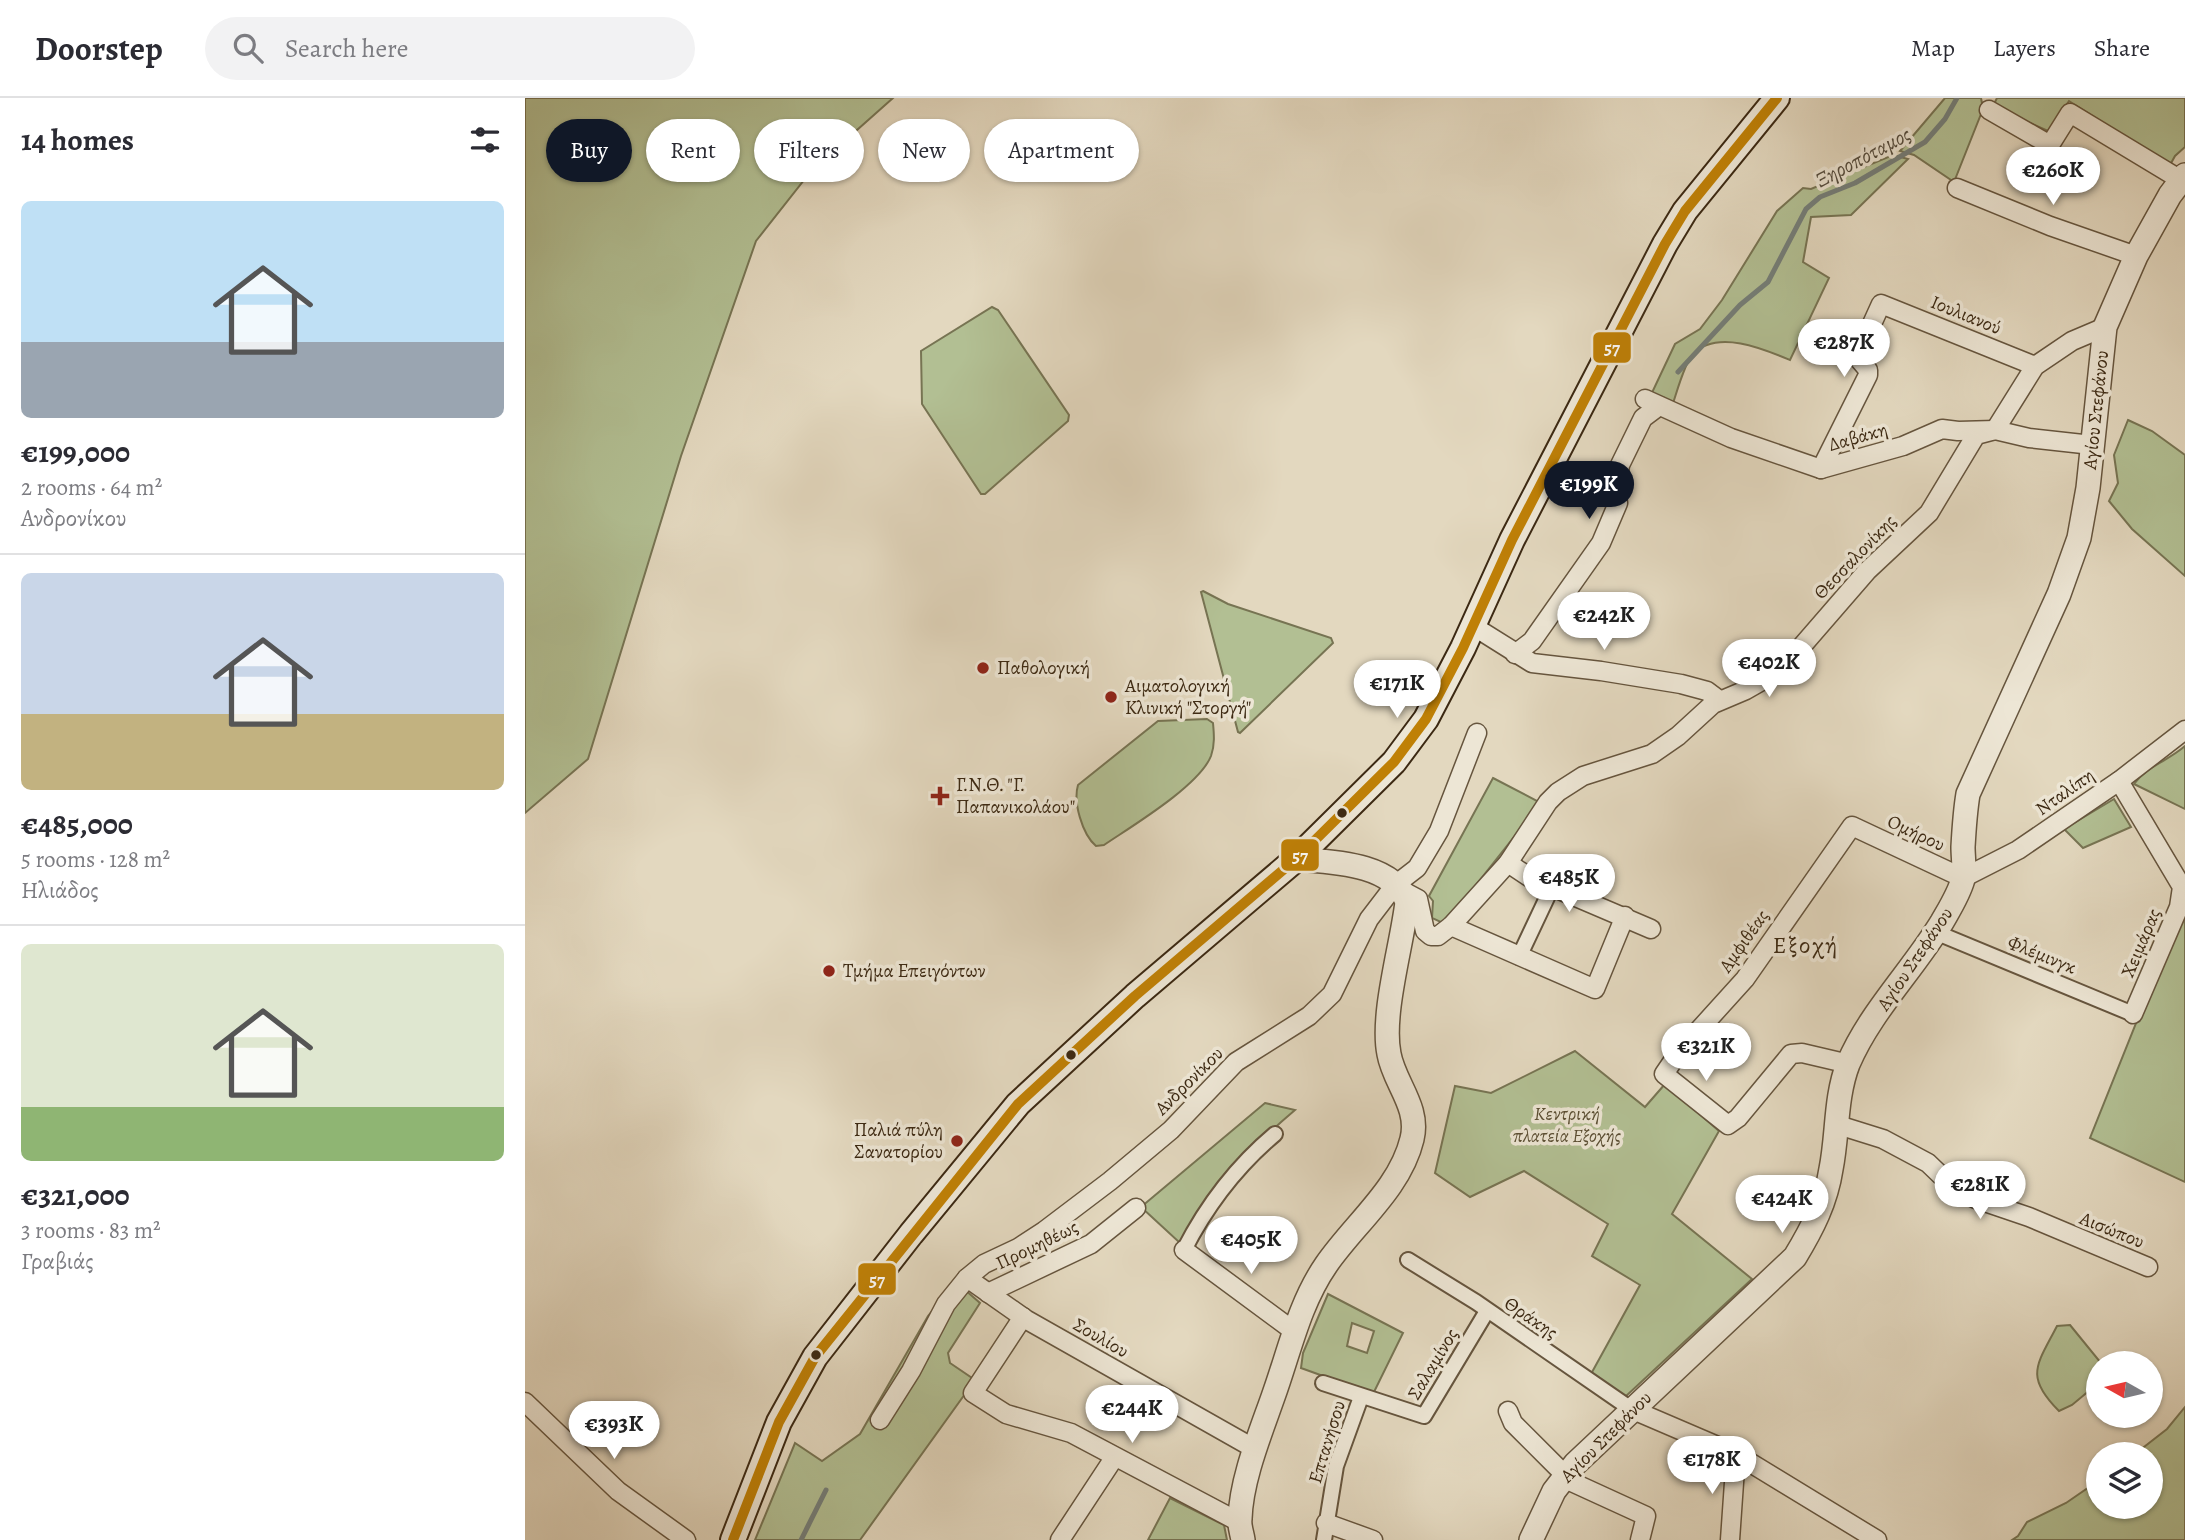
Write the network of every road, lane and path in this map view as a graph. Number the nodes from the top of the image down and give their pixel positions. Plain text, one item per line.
1 (1777, 98) edge
2 (1989, 110) dead end
3 (2183, 178) edge
4 (1957, 188) dead end
5 (2136, 256) junction
6 (2105, 327) junction
7 (2035, 366) junction
8 (1995, 430) junction
9 (2092, 445) junction
10 (1821, 469) junction
11 (1473, 626) junction
12 (1515, 654) junction
13 (1719, 700) junction
14 (2185, 730) edge
15 (1477, 733) dead end
16 (2119, 781) junction
17 (1852, 826) joint
18 (1296, 859) junction
19 (1508, 863) junction
20 (1963, 878) junction
21 (1552, 887) junction
22 (1399, 888) junction
23 (1625, 916) junction
24 (1451, 926) junction
25 (1651, 929) dead end
26 (1935, 932) junction
27 (1519, 957) junction
28 (2133, 1014) joint
29 (1849, 1064) junction
30 (1835, 1124) junction
31 (1275, 1134) dead end
32 (1136, 1208) dead end
33 (1184, 1250) joint
34 (1408, 1260) dead end
35 (2148, 1267) dead end
36 (967, 1278) junction
37 (988, 1293) junction
38 (1487, 1311) junction
39 (1023, 1317) junction
40 (1295, 1332) junction
41 (1322, 1383) dead end
42 (1361, 1397) junction
43 (525, 1402) edge
44 (1631, 1409) junction
45 (1508, 1411) dead end
46 (880, 1420) dead end
47 (1255, 1449) junction
48 (1736, 1454) junction
49 (1114, 1458) junction
50 (1564, 1477) junction
51 (1241, 1531) edge
52 (1325, 1531) edge
53 (686, 1540) edge
54 (733, 1540) edge
55 (1060, 1540) edge
56 (1373, 1540) edge
57 (1531, 1540) edge
58 (1640, 1540) edge
59 (1730, 1540) edge
60 (1877, 1540) edge

1 - 11 main road
2 - 3 street
3 - 5 street, Αγίου Στεφάνου
4 - 5 street
5 - 6 street, Αγίου Στεφάνου
6 - 7 street, Θεσσαλονίκης
6 - 9 street, Αγίου Στεφάνου
7 - 8 street, Θεσσαλονίκης
7 - 10 street, Ιουλιανού
8 - 9 street, Δαβάκη
8 - 10 street, Δαβάκη
8 - 13 street, Θεσσαλονίκης
9 - 20 street, Αγίου Στεφάνου
10 - 12 street, Δαβάκη
11 - 12 street
11 - 18 main road
12 - 13 street
13 - 19 street, Θεσσαλονίκης
14 - 16 street, Νταλίπη
15 - 22 street, Ανδρονίκου
16 - 20 street, Νταλίπη
16 - 28 street, Χειμάρας
17 - 20 street, Ομήρου
17 - 29 street, Αμφιθέας
18 - 22 street
18 - 54 main road
19 - 21 street
19 - 24 street, Θεσσαλονίκης
20 - 26 street, Αγίου Στεφάνου
21 - 23 street
21 - 27 street
22 - 24 street
22 - 36 street, Ανδρονίκου
22 - 40 street
23 - 25 street
23 - 27 street
24 - 27 street
26 - 28 street, Φλέμινγκ
26 - 29 street, Αγίου Στεφάνου
29 - 30 street, Αγίου Στεφάνου
30 - 35 street, Αισώπου
30 - 44 street, Αγίου Στεφάνου
31 - 33 street
32 - 37 street, Προμηθέως
33 - 40 street
34 - 38 street, Θράκης
36 - 37 street, Σουλίου
36 - 46 street, Ανδρονίκου
37 - 39 street, Σουλίου
38 - 42 street, Σαλαμίνος
38 - 44 street, Θράκης
39 - 47 street, Σουλίου
39 - 49 street
40 - 47 street
41 - 42 street, Σαλαμίνος
42 - 52 street, Επτανήσου
43 - 53 street
44 - 48 street
44 - 50 street, Αγίου Στεφάνου
45 - 50 street
47 - 51 street
48 - 59 street
48 - 60 street
49 - 51 street
49 - 55 street
50 - 57 street, Αγίου Στεφάνου
50 - 58 street
52 - 56 street

